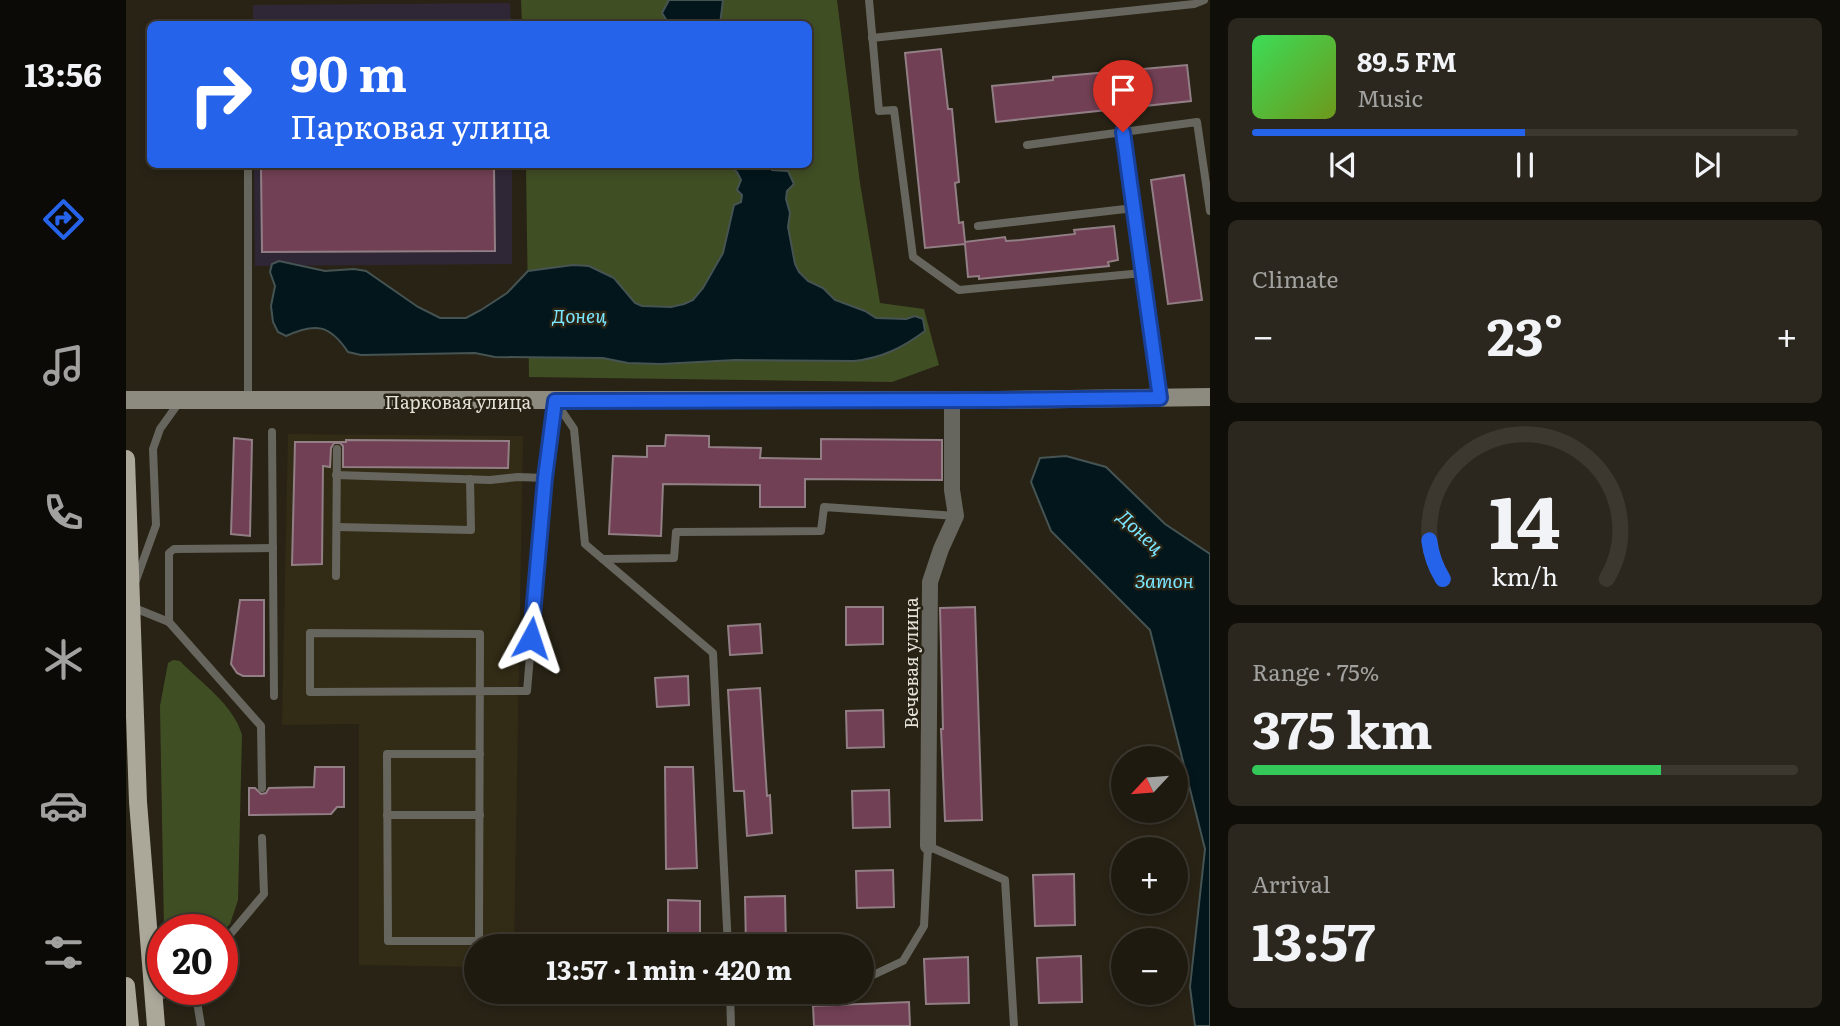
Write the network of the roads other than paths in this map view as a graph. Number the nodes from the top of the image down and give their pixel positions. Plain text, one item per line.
1 (869, 0) edge
2 (1204, 0) edge
3 (872, 38) junction
4 (1123, 132) junction
5 (1210, 134) edge
6 (1200, 139) junction
7 (1027, 145) dead end
8 (248, 168) edge
9 (1134, 208) junction
10 (1210, 211) edge
11 (978, 226) dead end
12 (1143, 273) junction
13 (1210, 397) edge
14 (1160, 398) junction
15 (126, 400) edge
16 (180, 400) junction
17 (248, 400) junction
18 (952, 400) junction
19 (555, 401) junction
20 (272, 432) dead end
21 (337, 449) dead end
22 (126, 459) edge
23 (335, 475) junction
24 (545, 478) junction
25 (470, 479) junction
26 (956, 516) junction
27 (337, 527) junction
28 (273, 548) junction
29 (603, 559) junction
30 (336, 576) dead end
31 (131, 602) junction
32 (169, 622) junction
33 (129, 639) edge
34 (480, 692) junction
35 (274, 696) dead end
36 (480, 754) junction
37 (262, 788) dead end
38 (387, 815) junction
39 (480, 815) junction
40 (262, 838) dead end
41 (928, 846) junction
42 (147, 921) edge
43 (238, 925) edge
44 (727, 934) edge
45 (874, 975) edge
46 (126, 986) edge
47 (126, 996) edge
48 (730, 1004) edge
49 (154, 1005) edge
50 (198, 1005) edge
51 (130, 1026) edge
52 (156, 1026) edge
53 (201, 1026) edge
54 (731, 1026) edge
55 (1014, 1026) edge

1 - 3 lane
2 - 3 lane
3 - 12 lane
4 - 6 lane
4 - 7 lane
4 - 9 lane
5 - 6 lane
6 - 10 lane
8 - 17 lane
9 - 11 lane
9 - 12 lane
12 - 14 lane
13 - 14 street, Парковая улица
14 - 18 street, Парковая улица
15 - 16 street, Парковая улица
16 - 17 street, Парковая улица
16 - 31 lane
17 - 19 street, Парковая улица
18 - 19 street, Парковая улица
18 - 26 street
19 - 24 lane
19 - 29 lane
20 - 28 lane
21 - 23 lane
22 - 31 main road
23 - 25 lane
23 - 27 lane
24 - 25 lane
24 - 34 lane
25 - 27 lane
26 - 29 lane
26 - 41 street, Вечевая улица
27 - 30 lane
28 - 32 lane
28 - 35 lane
29 - 44 lane
31 - 32 lane
31 - 33 main road
32 - 37 lane
33 - 42 main road
34 - 34 lane
34 - 36 lane
36 - 38 lane
36 - 39 lane
38 - 39 lane
38 - 39 lane
40 - 43 lane
41 - 45 lane
41 - 55 lane
46 - 47 main road
47 - 51 main road
48 - 54 lane
49 - 52 main road
50 - 53 lane

